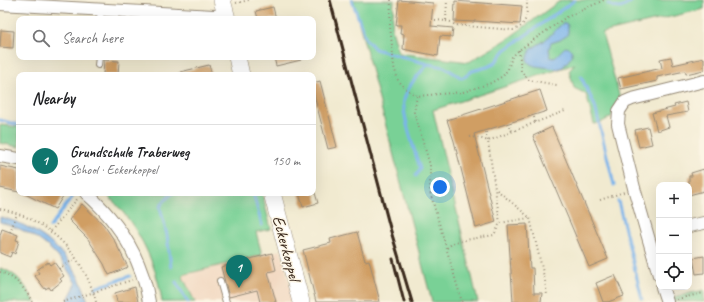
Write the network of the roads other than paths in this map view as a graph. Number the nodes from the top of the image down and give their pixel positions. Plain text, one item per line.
1 (0, 4) edge
2 (225, 11) edge
3 (101, 14) edge
4 (99, 60) edge
5 (238, 60) edge
6 (98, 65) dead end
7 (241, 72) edge
8 (704, 81) edge
9 (0, 156) edge
10 (16, 159) edge
11 (89, 196) edge
12 (273, 196) edge
13 (704, 223) edge
14 (692, 225) edge
15 (653, 234) edge
16 (656, 254) edge
17 (220, 281) dead end
18 (663, 290) edge
19 (149, 302) edge
20 (226, 302) edge
21 (301, 302) edge
22 (667, 302) edge

1 - 3 street
2 - 3 street
4 - 6 lane
5 - 7 street
8 - 15 street
9 - 10 street
11 - 19 street
12 - 21 street, Eckerkoppel
13 - 14 street
15 - 16 street
17 - 20 lane
18 - 22 street

